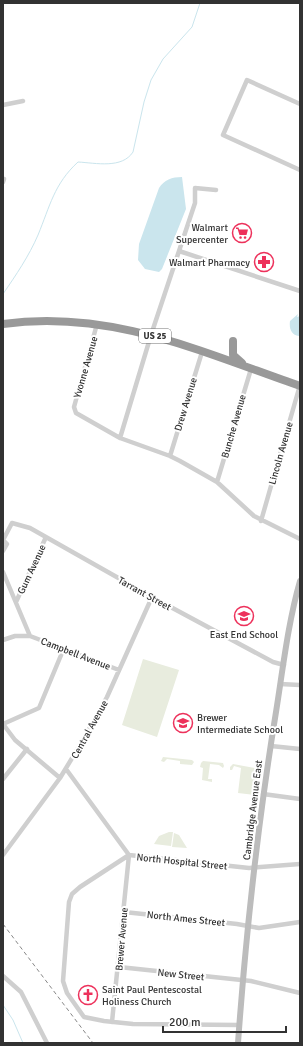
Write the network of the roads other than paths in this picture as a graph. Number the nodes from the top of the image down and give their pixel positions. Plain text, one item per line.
1 (23, 102) dead end
2 (300, 104) edge
3 (3, 105) edge
4 (300, 170) edge
5 (216, 190) dead end
6 (179, 251) junction
7 (300, 291) edge
8 (97, 323) junction
9 (3, 324) edge
10 (151, 335) junction
11 (203, 353) junction
12 (250, 369) junction
13 (300, 386) edge
14 (120, 438) junction
15 (170, 456) junction
16 (217, 482) junction
17 (261, 521) junction
18 (46, 537) junction
19 (300, 539) edge
20 (3, 551) edge
21 (3, 572) edge
22 (300, 581) edge
23 (6, 585) edge
24 (152, 598) junction
25 (16, 602) junction
26 (30, 636) junction
27 (3, 640) edge
28 (64, 648) junction
29 (284, 665) junction
30 (119, 670) junction
31 (280, 684) junction
32 (300, 685) edge
33 (3, 724) edge
34 (270, 746) junction
35 (27, 749) junction
36 (300, 749) edge
37 (66, 769) junction
38 (60, 778) junction
39 (3, 779) edge
40 (263, 794) junction
41 (300, 799) edge
42 (3, 845) edge
43 (7, 850) junction
44 (3, 855) edge
45 (129, 855) junction
46 (300, 864) edge
47 (254, 868) junction
48 (124, 912) junction
49 (300, 922) edge
50 (248, 926) junction
51 (118, 967) junction
52 (3, 976) edge
53 (243, 980) junction
54 (300, 993) edge
55 (112, 1022) junction
56 (239, 1025) junction
57 (47, 1043) edge
58 (238, 1043) edge

1 - 3 street
2 - 4 street
5 - 6 street
6 - 7 street
6 - 10 street
8 - 9 highway, US 25
8 - 10 highway, US 25
8 - 14 street, Yvonne Avenue
10 - 11 highway, US 25
10 - 14 street
11 - 12 highway, US 25
11 - 12 highway
11 - 15 street, Drew Avenue
12 - 13 highway, US 25
12 - 16 street, Bunche Avenue
13 - 17 street, Lincoln Avenue
14 - 15 street
15 - 16 street
16 - 17 street
17 - 19 street
18 - 20 street, Tarrant Street
18 - 24 street, Tarrant Street
18 - 25 street, Gum Avenue
21 - 23 street, Campbell Avenue
22 - 29 main road, Cambridge Avenue East
23 - 25 street, Campbell Avenue
24 - 29 street, Tarrant Street
24 - 30 street, Central Avenue
25 - 26 street, Campbell Avenue
26 - 27 street
26 - 28 street, Campbell Avenue
28 - 30 street, Campbell Avenue
28 - 33 street
29 - 31 main road, Cambridge Avenue East
30 - 37 street, Central Avenue
31 - 32 street
31 - 34 main road, Cambridge Avenue East
33 - 35 street
34 - 36 street
34 - 40 main road, Cambridge Avenue East
35 - 38 street
35 - 39 street
37 - 38 street, Central Avenue
37 - 45 street
38 - 43 street, Central Avenue
40 - 41 street
40 - 47 main road, Cambridge Avenue East
42 - 43 street
43 - 44 street, Central Avenue
45 - 47 street, North Hospital Street
45 - 48 street, Brewer Avenue
45 - 55 street, North Hospital Street
46 - 47 street, North Hospital Street
47 - 50 main road, Cambridge Avenue East
48 - 50 street, North Ames Street
48 - 51 street, Brewer Avenue
49 - 50 street, North Ames Street
50 - 53 main road, Cambridge Avenue East
51 - 53 street, New Street
51 - 55 street, Brewer Avenue
52 - 57 street
53 - 54 street, New Street
53 - 56 main road, Cambridge Avenue East
55 - 56 street, North Hospital Street
56 - 58 main road, Cambridge Avenue East

